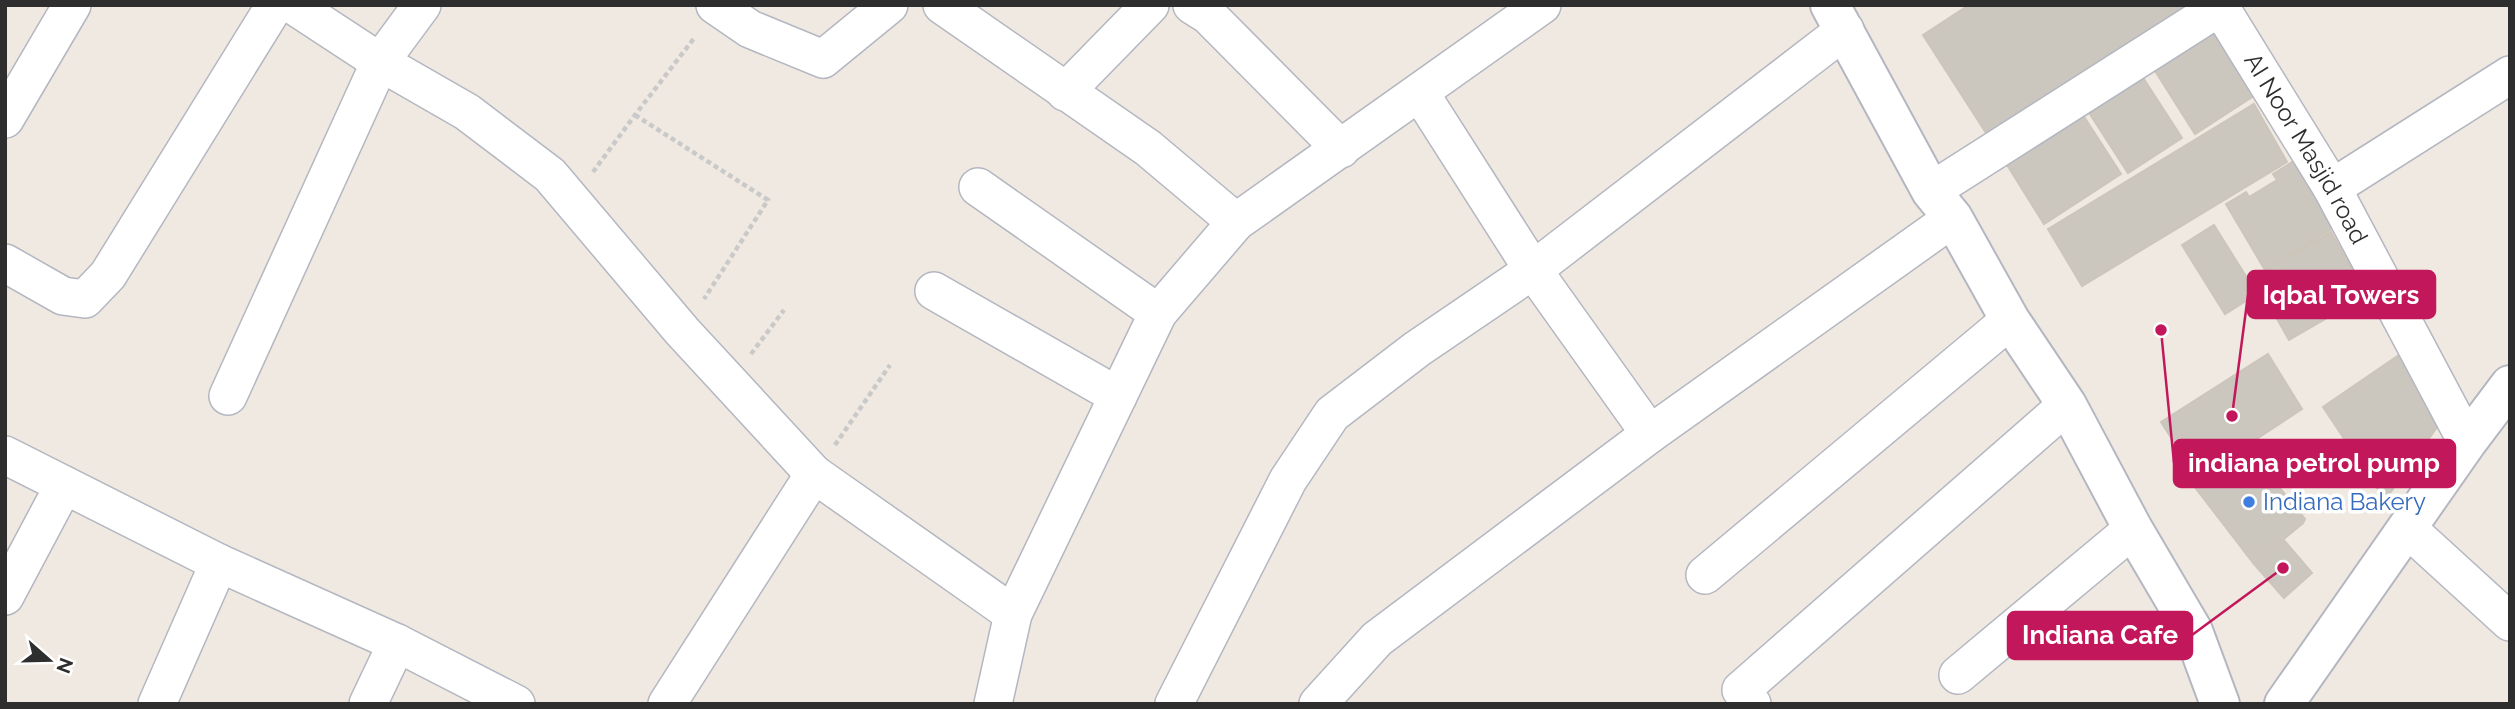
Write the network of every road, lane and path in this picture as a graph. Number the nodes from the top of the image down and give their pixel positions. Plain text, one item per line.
1 (72, 5) edge
2 (275, 5) edge
3 (293, 5) edge
4 (422, 5) edge
5 (889, 5) edge
6 (942, 5) edge
7 (1150, 5) edge
8 (1192, 5) edge
9 (1542, 5) edge
10 (2221, 6) edge
11 (716, 7) edge
12 (1837, 18) edge
13 (380, 62) junction
14 (2510, 75) edge
15 (1065, 92) junction
16 (1420, 93) junction
17 (635, 115) junction
18 (5, 119) edge
19 (1341, 149) junction
20 (978, 187) dead end
21 (2332, 188) junction
22 (573, 202) junction
23 (1942, 204) junction
24 (1236, 222) junction
25 (5, 264) edge
26 (1533, 270) junction
27 (934, 290) dead end
28 (784, 310) dead end
29 (1158, 313) junction
30 (2010, 320) junction
31 (682, 331) junction
32 (890, 365) dead end
33 (730, 383) junction
34 (2510, 385) edge
35 (228, 396) dead end
36 (1118, 396) junction
37 (2067, 405) junction
38 (1650, 434) junction
39 (2467, 442) junction
40 (5, 455) edge
41 (814, 474) junction
42 (64, 485) junction
43 (2407, 528) junction
44 (2133, 529) junction
45 (219, 564) junction
46 (1705, 575) dead end
47 (5, 596) edge
48 (1013, 614) junction
49 (2510, 622) edge
50 (397, 643) junction
51 (1958, 674) dead end
52 (157, 704) edge
53 (368, 704) edge
54 (516, 704) edge
55 (667, 704) edge
56 (993, 704) edge
57 (1174, 704) edge
58 (1318, 704) edge
59 (1752, 704) edge
60 (2220, 704) edge
61 (2284, 704) edge

1 - 18 street
2 - 25 street
3 - 13 street
4 - 13 street
5 - 11 street
6 - 15 street
7 - 15 street
8 - 19 street
9 - 16 street
10 - 21 street, AI Noor Masjid road
10 - 23 street
11 - 17 path
12 - 23 main road
12 - 26 street
13 - 22 street
13 - 35 street
14 - 21 street
15 - 24 street
16 - 19 street
16 - 26 street
17 - 22 path
17 - 31 path
19 - 24 street
20 - 29 street
21 - 39 street, AI Noor Masjid road
22 - 31 street
23 - 30 main road
23 - 38 street
24 - 29 street
26 - 38 street
26 - 57 street
27 - 36 street
28 - 33 path
29 - 36 street
30 - 37 main road
30 - 46 street
31 - 33 street
32 - 41 path
33 - 41 street
34 - 39 main road
36 - 48 street
37 - 44 main road
37 - 59 street
38 - 58 street
39 - 43 main road
40 - 42 street
41 - 48 street
41 - 55 street
42 - 45 street
42 - 47 street
43 - 49 street
43 - 61 main road
44 - 51 street
44 - 60 main road
45 - 50 street
45 - 52 street
48 - 56 street
50 - 53 street
50 - 54 street

